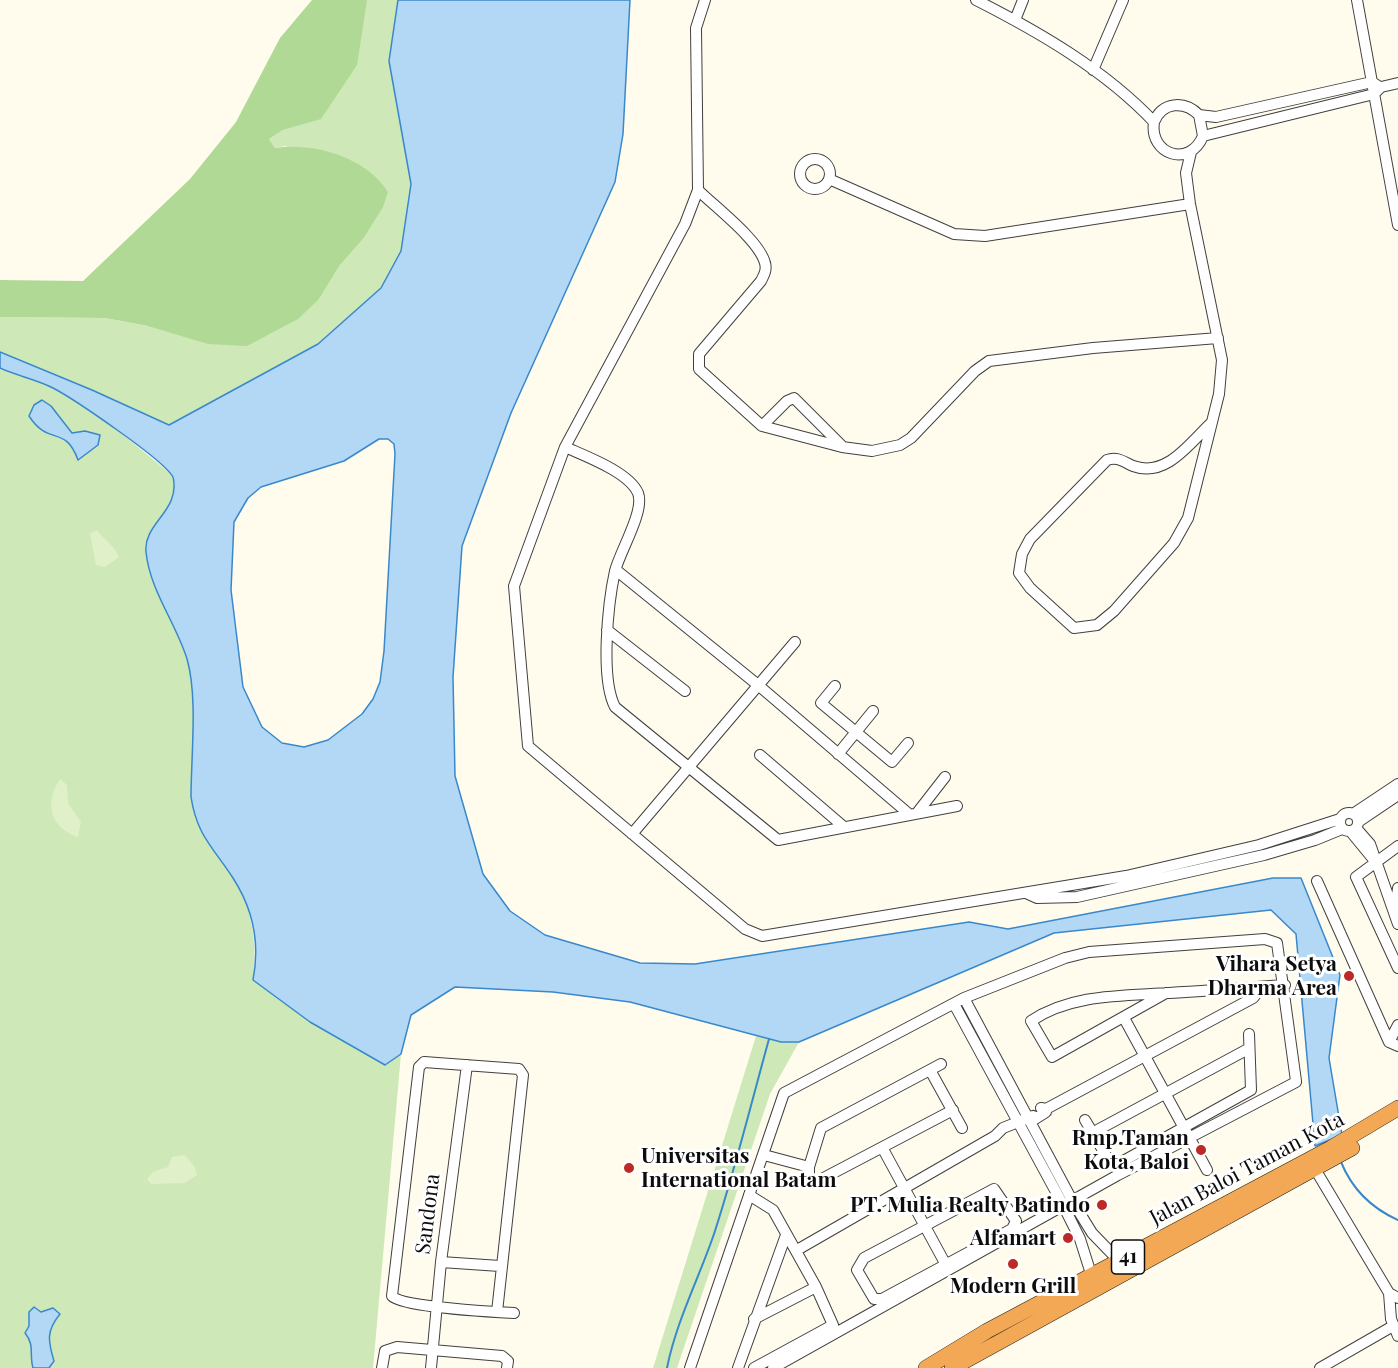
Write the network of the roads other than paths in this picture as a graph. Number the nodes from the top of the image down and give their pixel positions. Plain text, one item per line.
1 (705, 0) edge
2 (976, 0) edge
3 (1023, 0) edge
4 (1123, 0) edge
5 (1356, 0) edge
6 (1015, 20) junction
7 (1093, 70) junction
8 (1398, 83) edge
9 (1375, 88) junction
10 (1131, 99) junction
11 (1281, 103) junction
12 (1160, 112) junction
13 (1199, 115) junction
14 (1284, 116) junction
15 (1154, 122) junction
16 (1203, 136) junction
17 (1191, 152) junction
18 (1177, 155) junction
19 (1186, 173) junction
20 (829, 179) dead end
21 (698, 190) junction
22 (1190, 204) junction
23 (1398, 225) edge
24 (1218, 338) junction
25 (1211, 423) junction
26 (762, 426) junction
27 (565, 447) junction
28 (843, 447) junction
29 (616, 570) junction
30 (607, 630) junction
31 (795, 642) dead end
32 (758, 685) junction
33 (835, 686) dead end
34 (685, 692) dead end
35 (873, 711) dead end
36 (856, 732) junction
37 (909, 743) dead end
38 (838, 754) junction
39 (760, 755) dead end
40 (689, 766) junction
41 (945, 777) dead end
42 (1398, 784) edge
43 (1398, 795) edge
44 (957, 806) dead end
45 (913, 814) junction
46 (1350, 824) junction
47 (844, 827) junction
48 (632, 834) junction
49 (1398, 846) edge
50 (1377, 862) junction
51 (1317, 881) dead end
52 (1398, 888) edge
53 (1396, 920) edge
54 (1398, 968) edge
55 (1285, 985) junction
56 (1262, 987) junction
57 (1166, 993) junction
58 (959, 1001) junction
59 (1124, 1018) junction
60 (1398, 1025) edge
61 (1249, 1034) dead end
62 (1393, 1044) edge
63 (1248, 1049) junction
64 (1144, 1055) junction
65 (940, 1064) dead end
66 (467, 1065) junction
67 (930, 1070) junction
68 (1165, 1093) junction
69 (1398, 1108) edge
70 (953, 1110) junction
71 (1398, 1119) edge
72 (1085, 1120) dead end
73 (1023, 1121) junction
74 (962, 1128) dead end
75 (1092, 1132) junction
76 (1187, 1133) junction
77 (883, 1149) junction
78 (1337, 1150) junction
79 (764, 1155) junction
80 (809, 1167) junction
81 (1315, 1169) junction
82 (1207, 1170) dead end
83 (906, 1188) junction
84 (749, 1195) junction
85 (1068, 1205) junction
86 (1229, 1207) junction
87 (926, 1226) junction
88 (786, 1235) junction
89 (797, 1250) junction
90 (441, 1262) junction
91 (1120, 1262) junction
92 (946, 1265) junction
93 (500, 1266) junction
94 (1092, 1277) junction
95 (816, 1287) junction
96 (1393, 1296) edge
97 (436, 1306) junction
98 (497, 1312) junction
99 (514, 1313) dead end
100 (754, 1319) junction
101 (1396, 1331) edge
102 (991, 1338) junction
103 (432, 1350) junction
104 (961, 1365) edge
105 (382, 1368) edge
106 (431, 1368) edge
107 (507, 1368) edge
108 (690, 1368) edge
109 (738, 1368) edge
110 (754, 1368) edge
111 (773, 1368) edge
112 (926, 1368) edge
113 (1320, 1368) edge

1 - 21 street
2 - 6 street
3 - 6 street
4 - 7 street
5 - 9 street
6 - 7 street
7 - 10 street
8 - 9 street
9 - 11 street
9 - 14 street
9 - 23 street
10 - 12 street
10 - 15 street
11 - 13 street
11 - 14 street
12 - 13 street
12 - 15 street
13 - 16 street
14 - 16 street
15 - 18 street
16 - 17 street
17 - 18 street
17 - 19 street
18 - 19 street
19 - 22 street
20 - 22 street
21 - 26 street
21 - 27 street
22 - 24 street
24 - 25 street
24 - 28 street
25 - 25 street
26 - 28 street
26 - 28 street
27 - 29 street
27 - 48 street
29 - 30 street
29 - 32 street
30 - 34 street
30 - 40 street
31 - 32 street
32 - 38 street
32 - 40 street
33 - 36 street
35 - 36 street
36 - 37 street
36 - 38 street
38 - 45 street
39 - 47 street
40 - 47 street
40 - 48 street
41 - 45 street
42 - 46 street
43 - 46 street
44 - 45 street
45 - 47 street
46 - 48 street
46 - 50 street
49 - 50 street
50 - 53 street
50 - 54 street
51 - 62 street
52 - 53 street
55 - 56 street
55 - 58 street
55 - 76 street
56 - 57 street
56 - 64 street
57 - 59 street
57 - 59 street
58 - 73 street
58 - 79 street
59 - 64 street
60 - 62 street
61 - 63 street
63 - 68 street
63 - 76 street
64 - 68 street
64 - 73 street
65 - 67 street
66 - 90 street, Sandona
66 - 93 street
66 - 97 street
67 - 70 street
67 - 80 street
68 - 75 street
68 - 76 street
69 - 78 highway, Jalan Baloi Taman Kota / 41
70 - 74 street
70 - 77 street
71 - 78 highway, Jalan Baloi Taman Kota / 41
72 - 75 street
73 - 83 street
73 - 85 street
75 - 76 street
76 - 82 street
76 - 85 street
77 - 80 street
77 - 83 street
78 - 81 highway, Jalan Baloi Taman Kota / 41
78 - 86 highway, Jalan Baloi Taman Kota / 41
79 - 80 street
79 - 84 street
81 - 86 highway, Jalan Baloi Taman Kota / 41
81 - 96 street
83 - 87 street
83 - 89 street
84 - 88 street
84 - 108 street
85 - 91 street
85 - 94 street
85 - 111 street
86 - 91 highway, Jalan Baloi Taman Kota / 41
86 - 102 highway, Jalan Baloi Taman Kota / 41
87 - 92 street
87 - 92 street
87 - 92 street
88 - 89 street
88 - 100 street
89 - 95 street
90 - 93 street
90 - 97 street, Sandona
91 - 94 highway, Jalan Baloi Taman Kota / 41
93 - 98 street
94 - 102 highway, Jalan Baloi Taman Kota / 41
95 - 100 street
95 - 110 street
96 - 101 street
97 - 98 street
97 - 103 street, Sandona
98 - 99 street
100 - 109 street
101 - 113 street
102 - 104 highway, Jalan Baloi Taman Kota / 41
102 - 112 highway, Jalan Baloi Taman Kota / 41
103 - 105 street
103 - 106 street, Sandona
103 - 107 street

